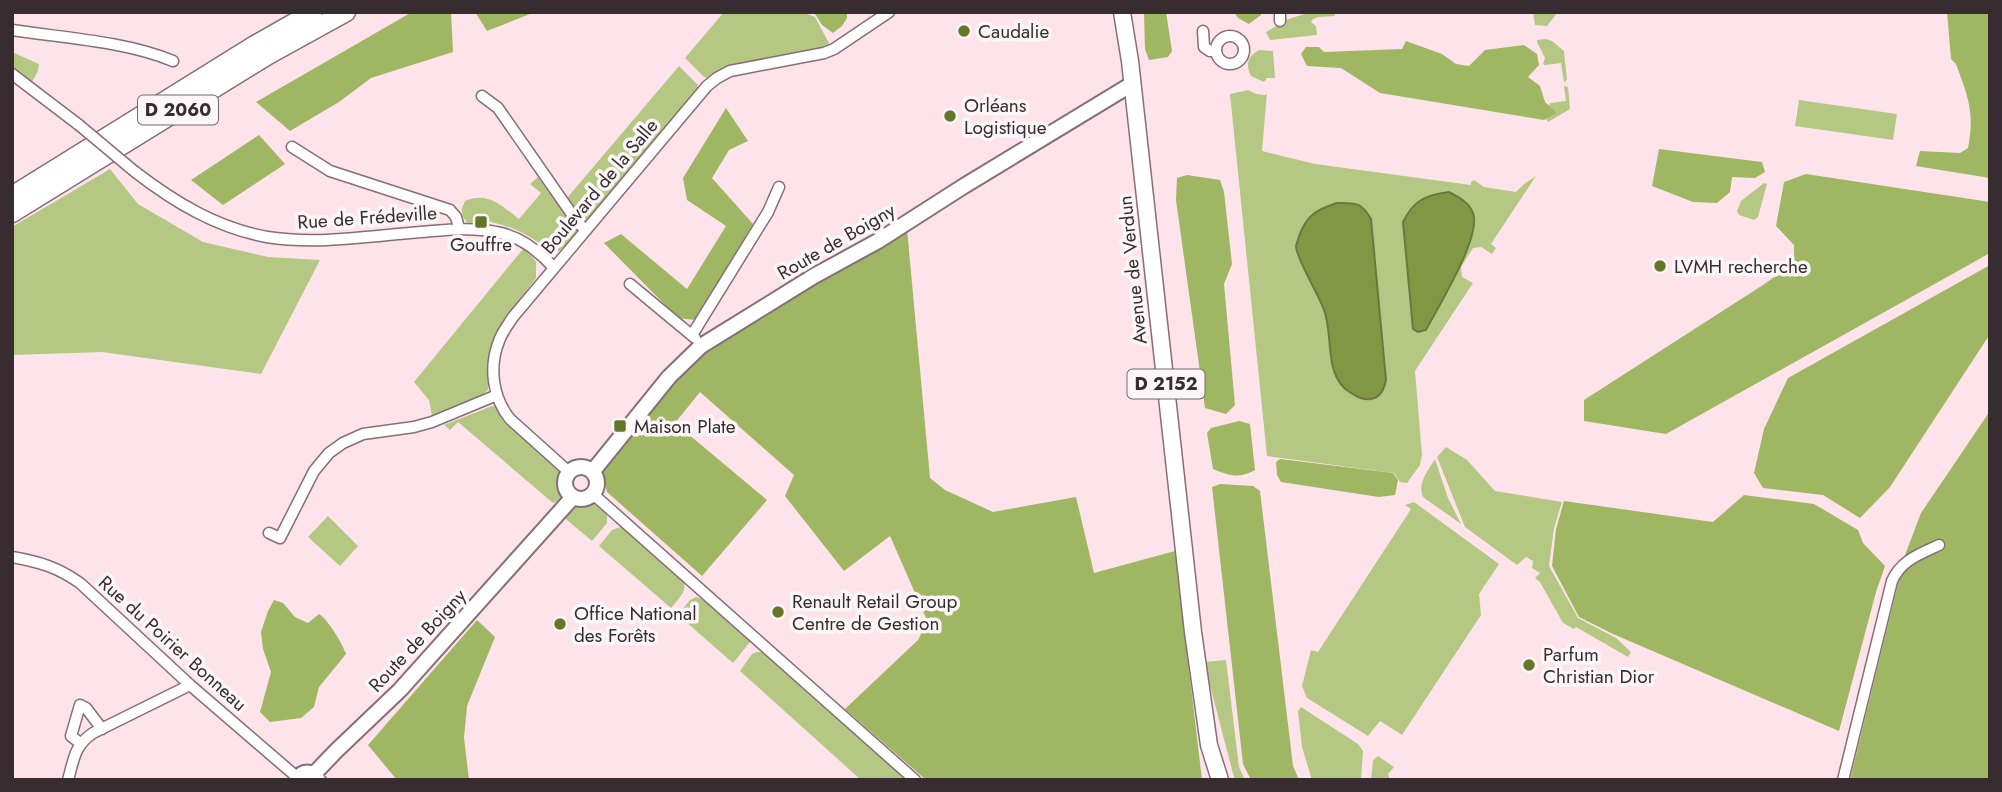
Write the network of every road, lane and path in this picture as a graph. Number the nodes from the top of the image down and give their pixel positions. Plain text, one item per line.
1 (313, 12) edge
2 (346, 12) edge
3 (889, 12) edge
4 (1122, 12) edge
5 (1131, 12) edge
6 (12, 30) edge
7 (1203, 31) dead end
8 (1216, 51) dead end
9 (173, 61) dead end
10 (1130, 61) junction
11 (12, 74) edge
12 (1132, 84) junction
13 (482, 96) dead end
14 (292, 147) dead end
15 (779, 187) dead end
16 (12, 196) edge
17 (12, 213) edge
18 (458, 228) junction
19 (586, 230) junction
20 (554, 268) junction
21 (630, 284) dead end
22 (697, 341) junction
23 (497, 395) junction
24 (593, 471) junction
25 (569, 472) junction
26 (593, 494) junction
27 (573, 497) junction
28 (269, 533) dead end
29 (1939, 545) dead end
30 (12, 556) edge
31 (1201, 684) junction
32 (190, 685) junction
33 (102, 729) junction
34 (80, 743) junction
35 (316, 777) edge
36 (298, 779) edge
37 (68, 780) edge
38 (915, 780) edge
39 (1220, 780) edge
40 (1231, 780) edge
41 (1843, 780) edge

1 - 16 highway, D 2060
2 - 17 highway, D 2060
3 - 19 street, Boulevard de la Salle
4 - 10 main road, Avenue de Verdun / D 2152
5 - 10 main road, Avenue de Verdun / D 2152
6 - 9 street
7 - 8 street
10 - 12 main road, Avenue de Verdun / D 2152
11 - 18 street, Rue de Frédeville, bridge
12 - 22 street, Route de Boigny
12 - 31 main road, Avenue de Verdun / D 2152
13 - 19 street
14 - 18 street
15 - 22 street
18 - 20 street, Rue de Frédeville
19 - 20 street, Boulevard de la Salle
20 - 23 street, Boulevard de la Salle
21 - 22 street
22 - 24 street, Route de Boigny
23 - 25 street, Boulevard de la Salle
23 - 28 street
24 - 25 street
24 - 26 street
25 - 27 street
26 - 27 street
26 - 38 street
27 - 35 street, Route de Boigny
29 - 41 street
30 - 32 street, Rue du Poirier Bonneau
31 - 39 main road, Avenue de Verdun / D 2152
31 - 40 main road, Avenue de Verdun / D 2152
32 - 33 street
32 - 36 street, Rue du Poirier Bonneau
33 - 34 street
33 - 34 street
34 - 37 street
35 - 36 street

